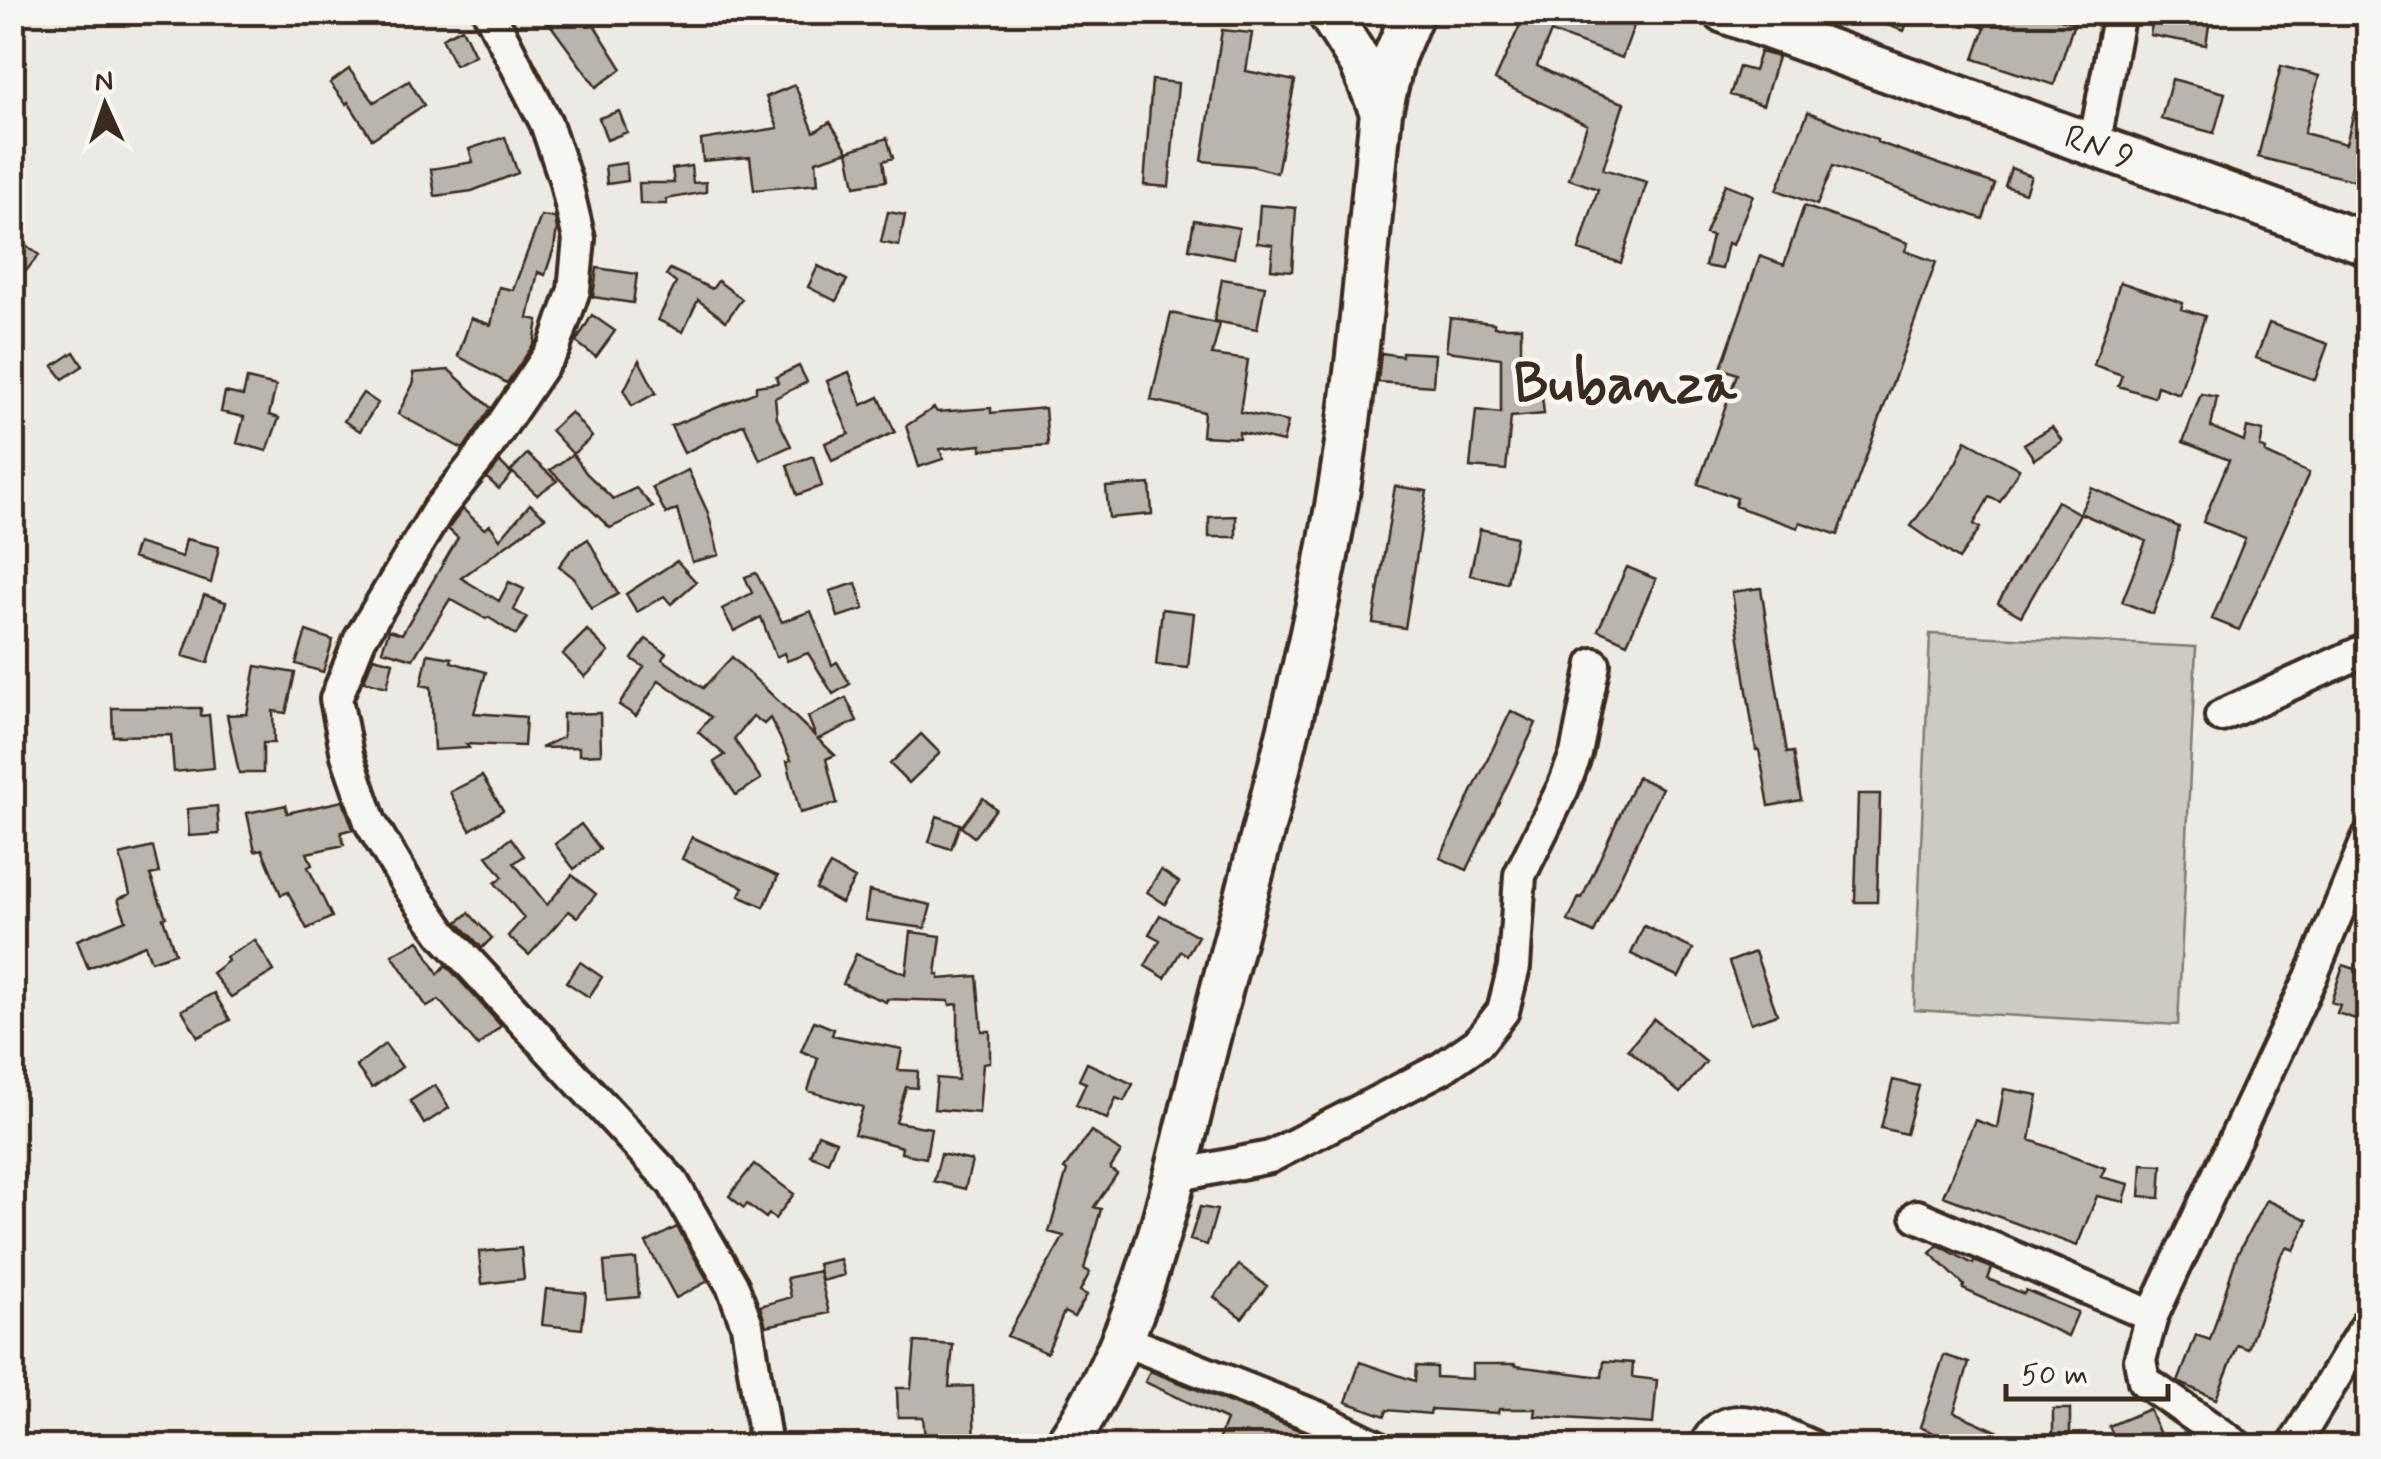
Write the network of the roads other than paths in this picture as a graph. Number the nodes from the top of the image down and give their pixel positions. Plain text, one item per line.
1 (489, 12) edge
2 (1328, 12) edge
3 (1413, 12) edge
4 (1724, 12) edge
5 (2119, 12) edge
6 (1381, 112) junction
7 (2094, 146) junction
8 (2368, 244) edge
9 (2368, 649) edge
10 (1594, 664) dead end
11 (2221, 716) dead end
12 (2368, 838) edge
13 (1174, 1176) junction
14 (1918, 1216) dead end
15 (2152, 1316) junction
16 (2368, 1322) edge
17 (1123, 1340) junction
18 (1368, 1445) edge
19 (766, 1446) edge
20 (1065, 1446) edge
21 (1705, 1446) edge
22 (1812, 1446) edge
23 (2237, 1446) edge
24 (2294, 1446) edge

1 - 19 street
2 - 6 main road
3 - 6 main road
4 - 7 main road, RN 9 / RN 9
5 - 7 street
6 - 13 main road
7 - 8 main road, RN 9 / RN 9
9 - 11 street
10 - 13 street
12 - 15 street
13 - 17 main road
14 - 15 street
15 - 23 street
16 - 24 street
17 - 18 street
17 - 20 main road
21 - 22 street

